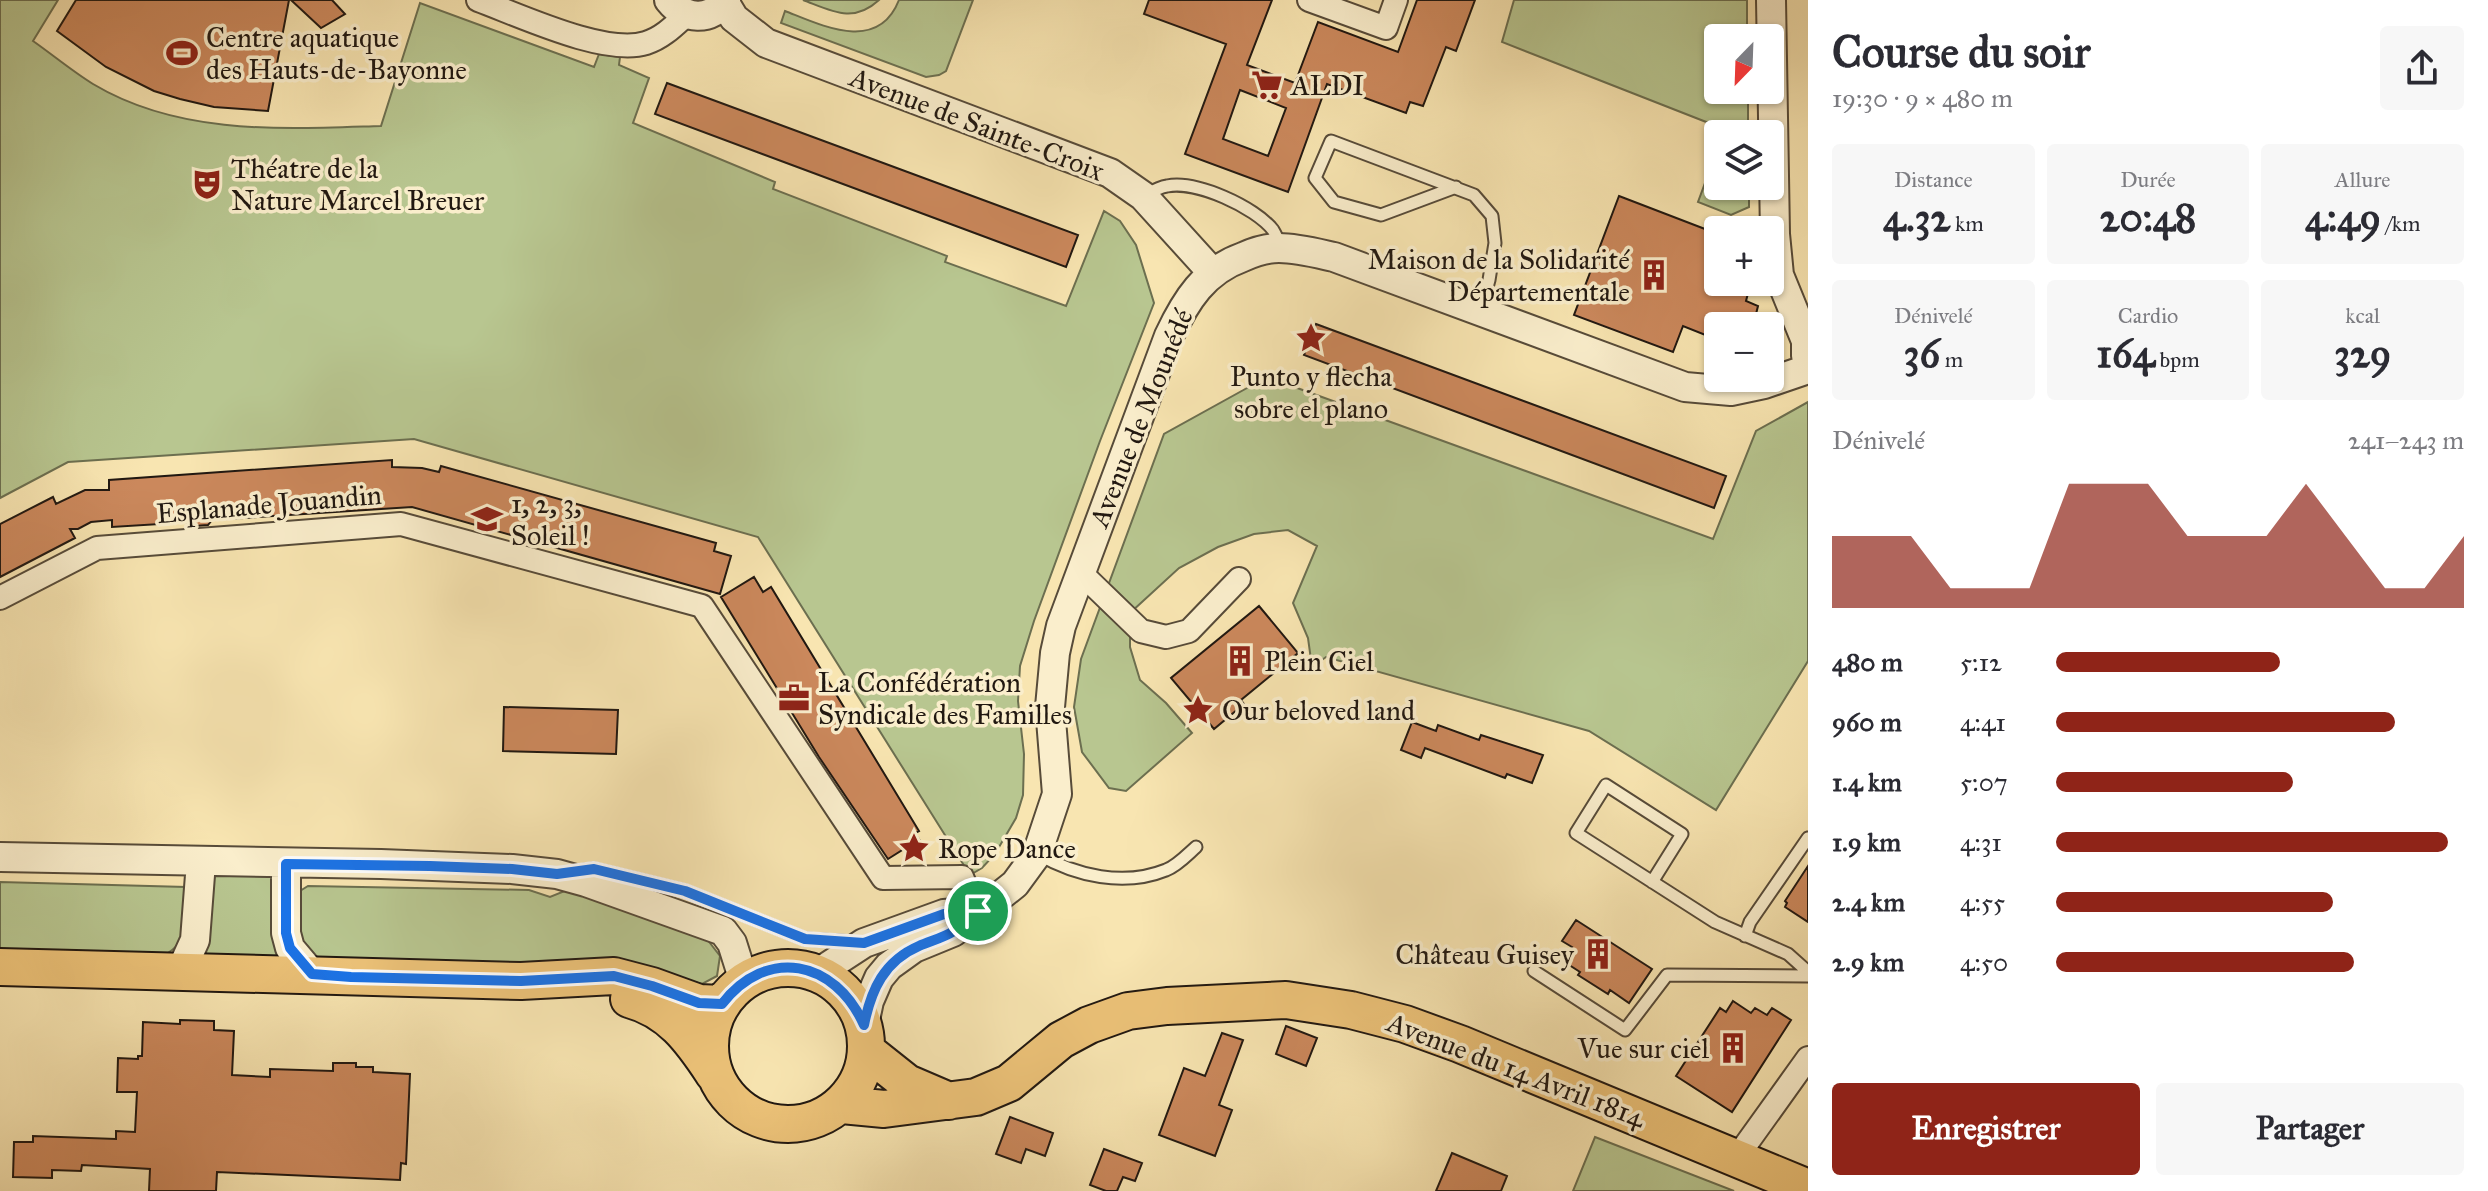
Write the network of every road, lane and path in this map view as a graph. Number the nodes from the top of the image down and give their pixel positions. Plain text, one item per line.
1 (478, 0) edge
2 (1309, 0) edge
3 (1396, 0) edge
4 (1771, 0) edge
5 (726, 2) edge
6 (678, 7) edge
7 (1456, 187) junction
8 (1143, 196) junction
9 (1281, 248) junction
10 (1212, 272) junction
11 (1480, 312) junction
12 (1808, 359) edge
13 (1808, 369) edge
14 (1081, 573) junction
15 (1239, 579) dead end
16 (0, 598) edge
17 (1808, 838) edge
18 (1196, 847) dead end
19 (1037, 854) junction
20 (0, 857) edge
21 (201, 862) junction
22 (286, 864) junction
23 (557, 874) junction
24 (1652, 882) junction
25 (972, 900) junction
26 (1745, 936) junction
27 (864, 943) junction
28 (914, 948) junction
29 (0, 967) edge
30 (1534, 971) dead end
31 (180, 973) junction
32 (818, 973) junction
33 (312, 974) junction
34 (1808, 974) edge
35 (521, 981) junction
36 (733, 993) junction
37 (866, 1039) junction
38 (1808, 1058) edge
39 (715, 1075) junction
40 (950, 1101) junction
41 (842, 1105) junction
42 (1737, 1157) junction
43 (1808, 1188) edge

1 - 6 street
2 - 3 street
4 - 12 street
5 - 6 street
5 - 8 street, Avenue de Sainte-Croix
7 - 7 lane
7 - 11 lane
8 - 9 lane
8 - 10 street, Avenue de Sainte-Croix
9 - 10 street, Avenue de Mounédé
9 - 11 street, Avenue de Mounédé
10 - 14 street, Avenue de Mounédé
11 - 13 street, Avenue de Mounédé
14 - 15 street
14 - 19 street, Avenue de Mounédé
16 - 25 street, Esplanade Jouandin
17 - 26 lane
18 - 19 lane
19 - 25 street, Avenue de Mounédé
20 - 21 street
21 - 22 street
21 - 31 street
22 - 23 street
22 - 33 street
23 - 27 lane
23 - 36 street
24 - 24 lane
24 - 26 lane
25 - 27 street, Avenue de Mounédé
25 - 28 street, Avenue de Mounédé
26 - 34 lane
27 - 28 lane
27 - 32 street, Avenue de Mounédé
28 - 37 street, Avenue de Mounédé
29 - 31 main road
30 - 34 lane
31 - 33 main road
32 - 36 main road
32 - 37 main road
33 - 35 main road
35 - 36 main road
35 - 39 main road
36 - 39 main road
37 - 40 main road
37 - 41 main road
38 - 42 street
39 - 41 main road
40 - 41 main road, Avenue du 14 Avril 1814
40 - 42 main road, Avenue du 14 Avril 1814
42 - 43 main road, Avenue du 14 Avril 1814

